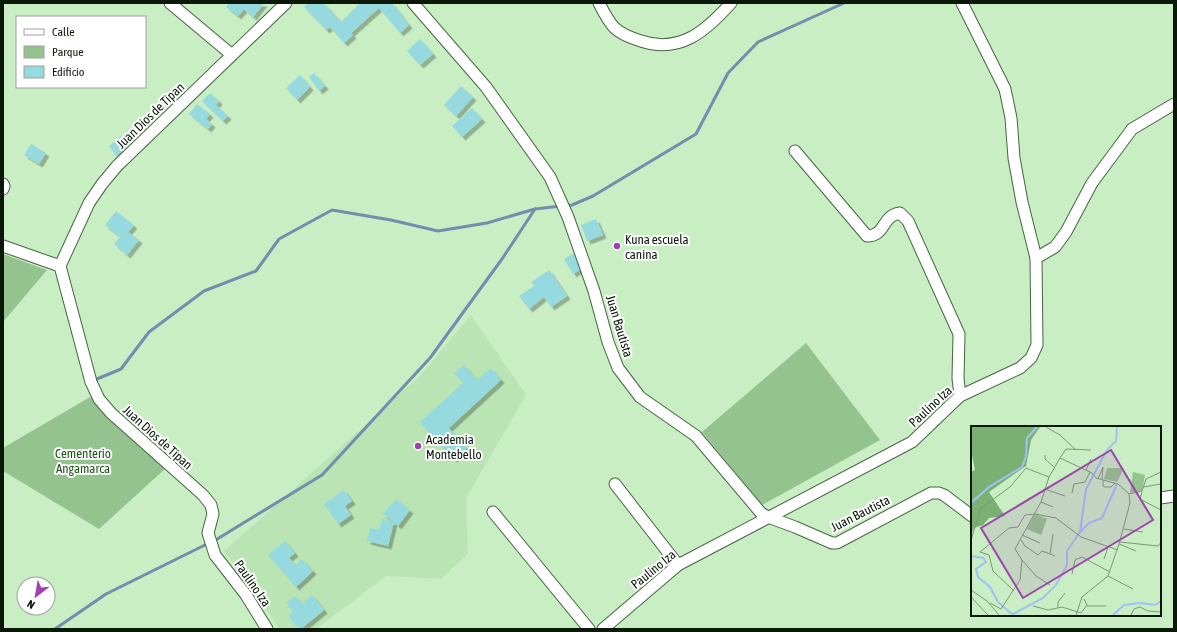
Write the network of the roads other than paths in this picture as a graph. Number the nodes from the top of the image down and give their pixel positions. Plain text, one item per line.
1 (170, 3) edge
2 (286, 3) edge
3 (413, 3) edge
4 (599, 3) edge
5 (731, 3) edge
6 (962, 3) edge
7 (232, 55) junction
8 (1174, 104) edge
9 (795, 151) dead end
10 (3, 184) edge
11 (3, 189) edge
12 (3, 246) edge
13 (1036, 258) junction
14 (60, 266) junction
15 (960, 396) junction
16 (615, 484) dead end
17 (1174, 496) edge
18 (1161, 498) edge
19 (493, 512) dead end
20 (971, 515) edge
21 (768, 517) junction
22 (215, 555) joint
23 (678, 565) junction
24 (267, 629) edge
25 (589, 629) edge
26 (603, 629) edge

1 - 7 street
2 - 7 street, Juan Dios de Tipan
3 - 21 street, Juan Bautista
4 - 5 street
6 - 13 street, Paulino Iza
7 - 14 street, Juan Dios de Tipan
8 - 13 street
9 - 15 street
10 - 11 street
12 - 14 street
13 - 15 street, Paulino Iza
14 - 22 street, Juan Dios de Tipan
15 - 21 street, Paulino Iza
16 - 23 street
17 - 18 street
19 - 25 street
20 - 21 street, Juan Bautista
21 - 23 street, Paulino Iza
22 - 24 street, Paulino Iza
23 - 26 street, Paulino Iza

